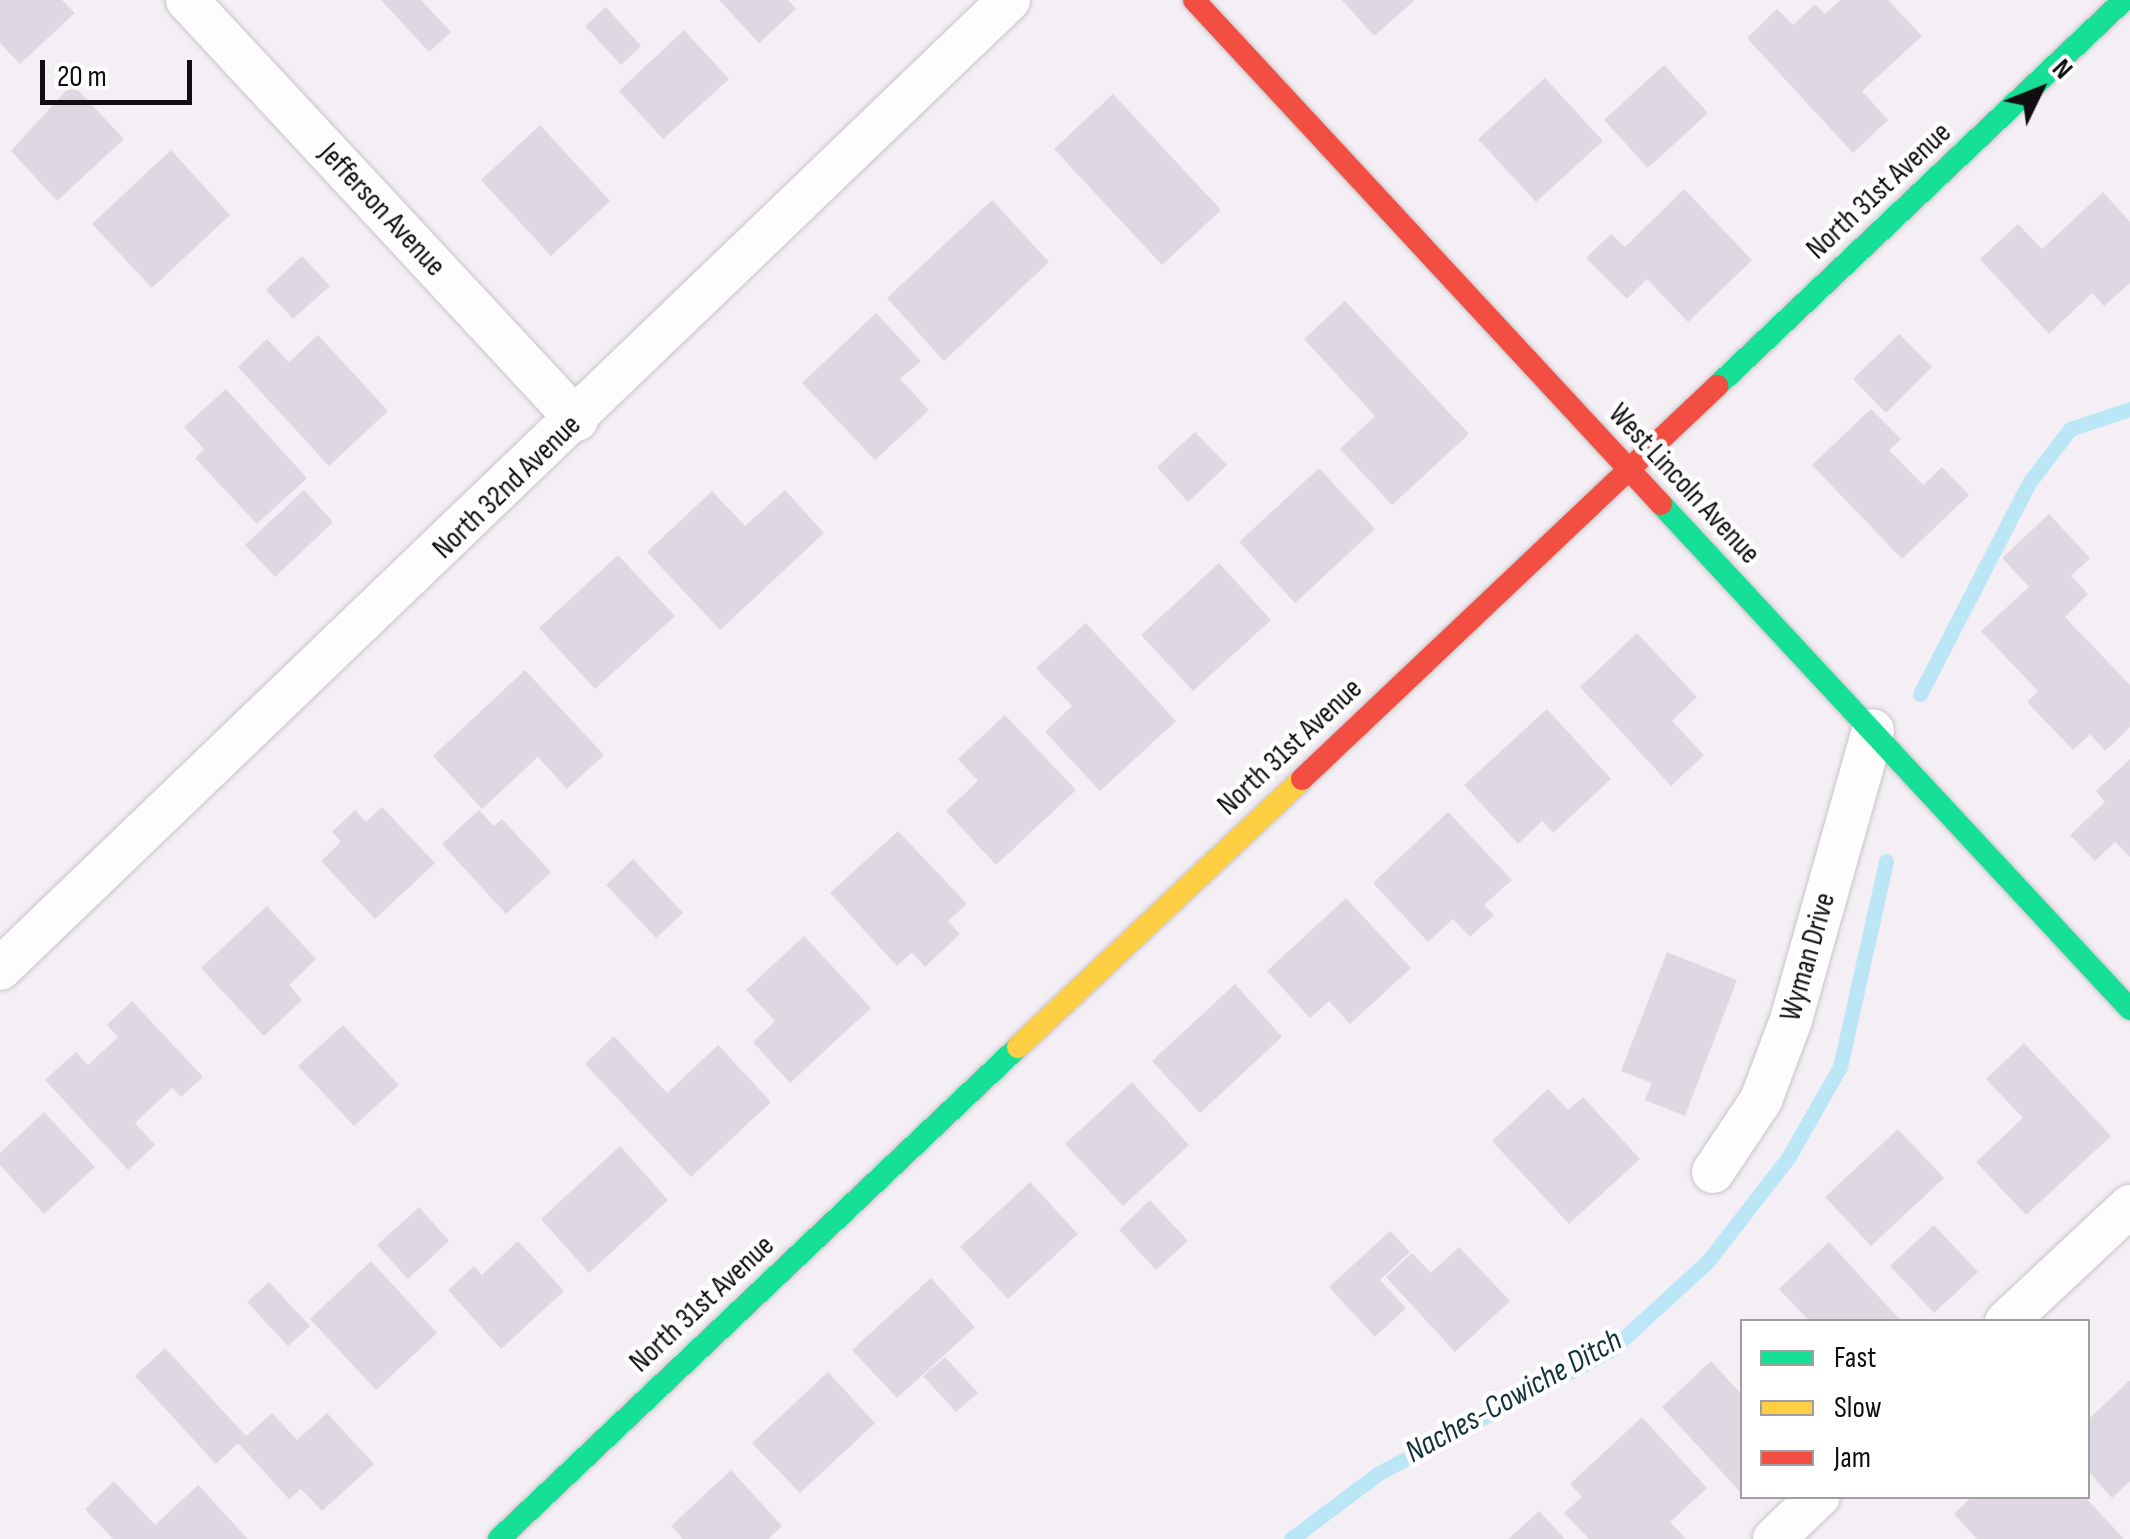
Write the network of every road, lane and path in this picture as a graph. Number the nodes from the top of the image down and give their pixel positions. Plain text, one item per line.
1 (188, 0) edge
2 (1009, 0) edge
3 (1194, 0) edge
4 (2124, 0) edge
5 (578, 420) junction
6 (1629, 468) junction
7 (1873, 730) junction
8 (0, 969) edge
9 (2130, 1009) edge
10 (1713, 1172) dead end
11 (2130, 1206) edge
12 (2009, 1319) edge
13 (1816, 1499) edge
14 (498, 1539) edge
15 (1774, 1539) edge

1 - 5 street, Jefferson Avenue
2 - 5 street, North 32nd Avenue
3 - 6 street, West Lincoln Avenue
4 - 6 street, North 31st Avenue
5 - 8 street, North 32nd Avenue
6 - 7 street, West Lincoln Avenue
6 - 14 street, North 31st Avenue
7 - 9 street, West Lincoln Avenue
7 - 10 street, Wyman Drive
11 - 12 street
13 - 15 street

